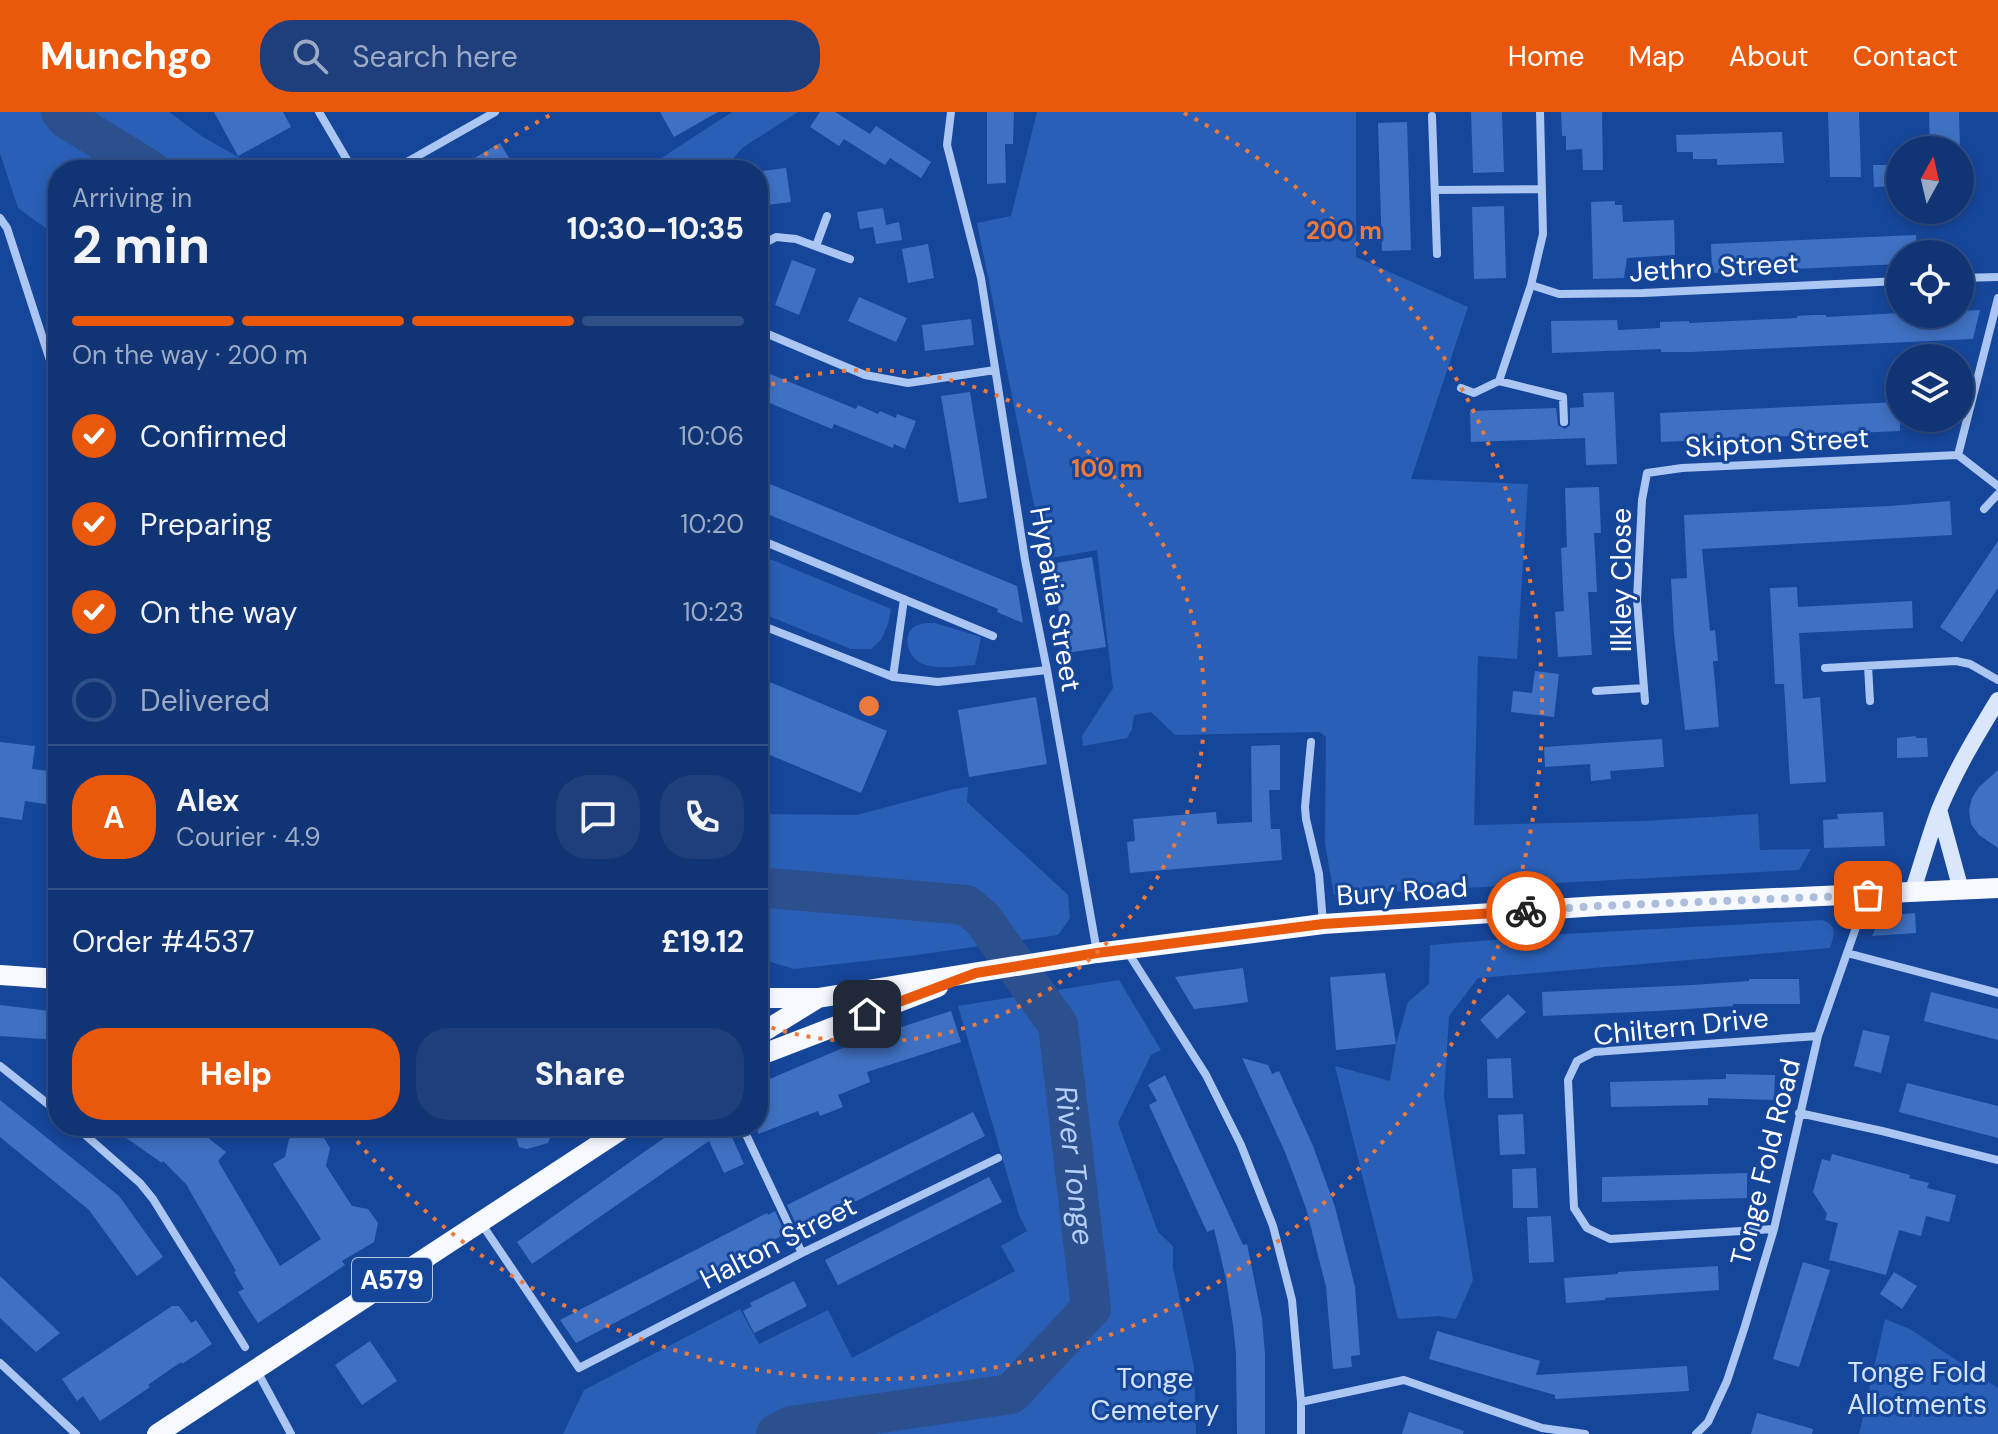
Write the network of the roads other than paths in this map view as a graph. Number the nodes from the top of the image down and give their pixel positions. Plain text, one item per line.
1 (319, 112) edge
2 (495, 112) edge
3 (951, 112) edge
4 (1540, 112) edge
5 (1432, 116) dead end
6 (347, 160) edge
7 (411, 160) edge
8 (1542, 189) junction
9 (1435, 190) junction
10 (827, 216) dead end
11 (0, 218) edge
12 (768, 241) edge
13 (816, 246) junction
14 (1437, 254) dead end
15 (850, 259) dead end
16 (1998, 277) edge
17 (1974, 278) edge
18 (1886, 282) edge
19 (1531, 285) junction
20 (1998, 298) edge
21 (768, 334) edge
22 (48, 354) edge
23 (995, 370) junction
24 (1499, 381) junction
25 (1461, 388) dead end
26 (1564, 422) dead end
27 (1958, 455) junction
28 (1647, 473) joint
29 (1998, 486) edge
30 (1998, 494) edge
31 (1984, 509) dead end
32 (768, 543) edge
33 (904, 599) junction
34 (768, 628) edge
35 (993, 636) dead end
36 (1868, 666) junction
37 (1825, 668) dead end
38 (1047, 670) junction
39 (893, 677) junction
40 (1998, 680) edge
41 (1644, 688) junction
42 (1596, 691) dead end
43 (1998, 700) edge
44 (1645, 701) dead end
45 (1870, 701) dead end
46 (1311, 742) dead end
47 (1939, 811) junction
48 (1998, 888) edge
49 (1961, 890) junction
50 (1912, 893) junction
51 (1868, 895) junction
52 (1323, 924) junction
53 (1127, 950) junction
54 (1097, 953) junction
55 (1847, 953) junction
56 (984, 971) junction
57 (0, 975) edge
58 (48, 978) edge
59 (1998, 993) edge
60 (768, 998) edge
61 (818, 998) junction
62 (768, 1029) edge
63 (1818, 1036) junction
64 (768, 1052) edge
65 (0, 1066) edge
66 (48, 1104) edge
67 (1799, 1113) junction
68 (88, 1136) edge
69 (612, 1136) edge
70 (747, 1136) edge
71 (998, 1158) dead end
72 (1998, 1160) edge
73 (480, 1222) junction
74 (1774, 1229) junction
75 (802, 1253) junction
76 (245, 1347) dead end
77 (0, 1363) edge
78 (256, 1370) junction
79 (1301, 1402) junction
80 (76, 1434) edge
81 (157, 1434) edge
82 (291, 1434) edge
83 (1301, 1434) edge
84 (1585, 1434) edge
85 (1696, 1434) edge

1 - 6 street
2 - 7 street
3 - 23 street, Hypatia Street
4 - 8 street
5 - 9 street
8 - 9 street
8 - 19 street
9 - 14 street
10 - 13 street
11 - 22 street
12 - 13 street
13 - 15 street
16 - 17 street
18 - 19 street, Jethro Street
19 - 24 street
20 - 27 street
21 - 23 street
23 - 38 street, Hypatia Street
24 - 25 street
24 - 26 street
27 - 28 street, Skipton Street
27 - 29 street
28 - 41 street, Ilkley Close
30 - 31 street
32 - 33 street
33 - 35 street
33 - 39 street
34 - 39 street
36 - 37 street
36 - 40 street
36 - 45 street
38 - 39 street
38 - 54 street, Hypatia Street
41 - 42 street, Ilkley Close
41 - 44 street, Ilkley Close
43 - 47 main road
46 - 52 street
47 - 49 main road
47 - 50 main road
48 - 49 main road, Bury Road
49 - 50 main road, Bury Road
50 - 51 main road, Bury Road
51 - 52 main road, Bury Road
51 - 55 street, Tonge Fold Road
52 - 53 main road, Bury Road
53 - 54 main road, Bury Road
53 - 79 street
54 - 56 main road, Bury Road
55 - 59 street
55 - 63 street, Tonge Fold Road
56 - 61 main road
56 - 64 main road
57 - 58 main road
60 - 61 main road
61 - 62 main road
63 - 67 street, Tonge Fold Road
63 - 74 street, Chiltern Drive
65 - 66 street
67 - 72 street
67 - 74 street, Tonge Fold Road
68 - 76 street
69 - 73 main road, A579
70 - 75 street
71 - 75 street, Halton Street
73 - 75 street, Halton Street
73 - 78 main road, A579
74 - 85 street, Tonge Fold Road
77 - 80 street
78 - 81 main road, A579
78 - 82 street
79 - 83 street
79 - 84 street

